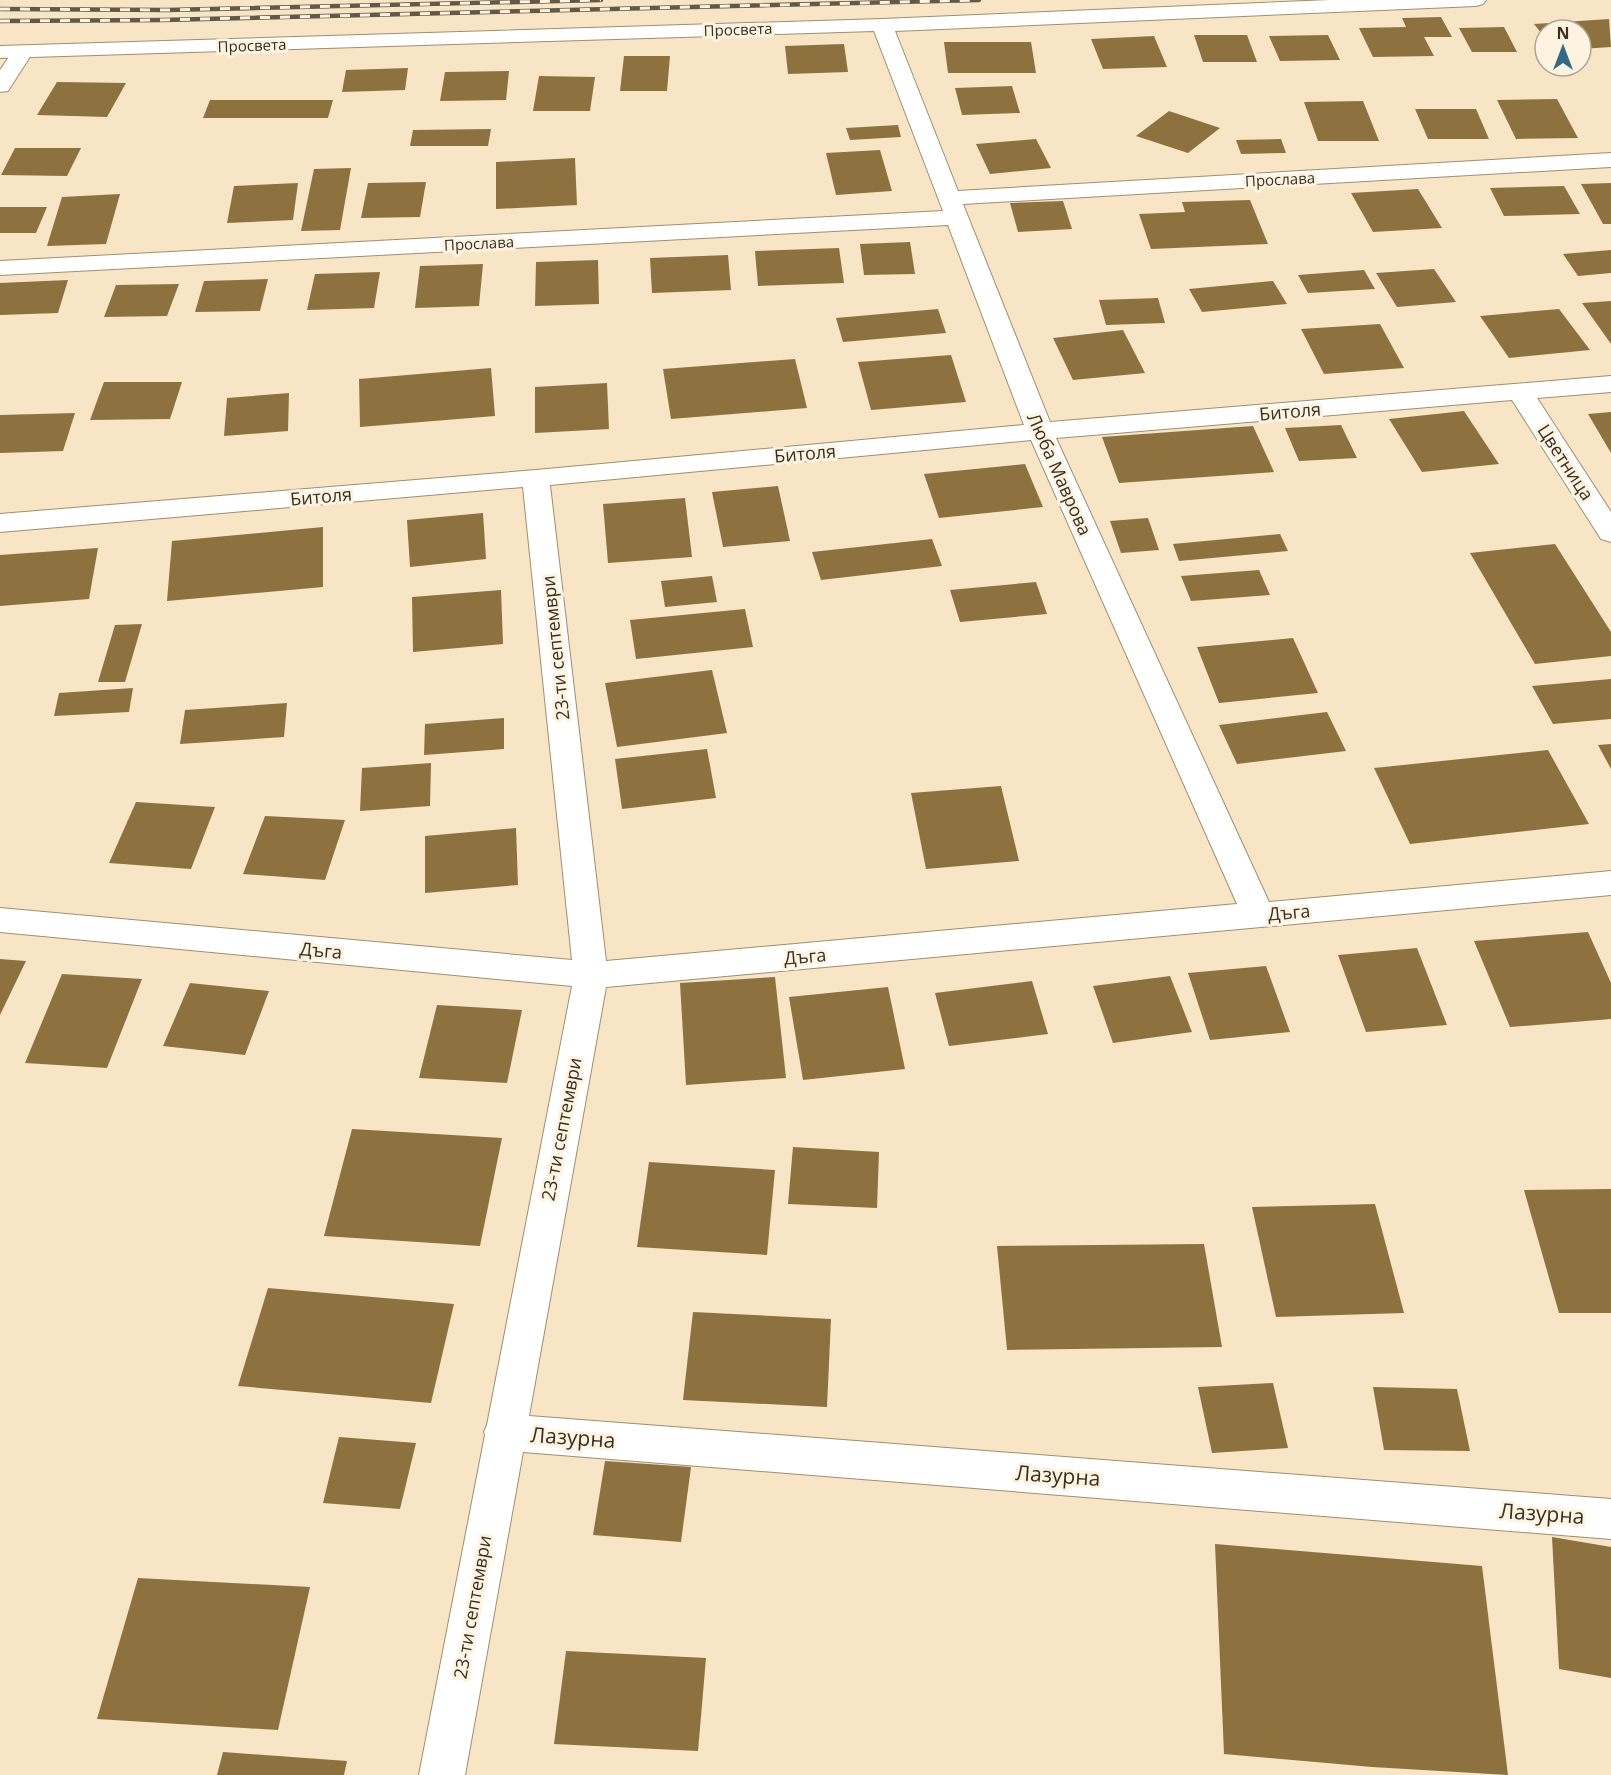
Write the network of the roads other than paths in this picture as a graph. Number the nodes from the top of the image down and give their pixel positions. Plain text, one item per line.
1 (1476, 0) edge
2 (882, 25) junction
3 (0, 52) edge
4 (22, 52) junction
5 (0, 86) edge
6 (1611, 160) edge
7 (954, 208) junction
8 (0, 268) edge
9 (1611, 384) edge
10 (1520, 392) junction
11 (1040, 431) junction
12 (536, 477) junction
13 (0, 523) edge
14 (1611, 533) edge
15 (1611, 883) edge
16 (1258, 915) junction
17 (0, 920) edge
18 (591, 975) junction
19 (504, 1431) junction
20 (1611, 1519) edge
21 (441, 1775) edge

1 - 2 street, Просвета
2 - 4 street, Просвета
2 - 7 street, Люба Маврова
3 - 4 street, Просвета
4 - 5 street
6 - 7 street, Прослава
7 - 8 street, Прослава
7 - 11 street, Люба Маврова
9 - 10 street, Битоля
10 - 11 street, Битоля
10 - 14 street, Цветница
11 - 12 street, Битоля
11 - 16 street, Люба Маврова
12 - 13 street, Битоля
12 - 18 street, 23-ти септември
15 - 16 street, Дъга
16 - 18 street, Дъга
17 - 18 street, Дъга
18 - 19 street, 23-ти септември
19 - 20 street, Лазурна
19 - 21 street, 23-ти септември

